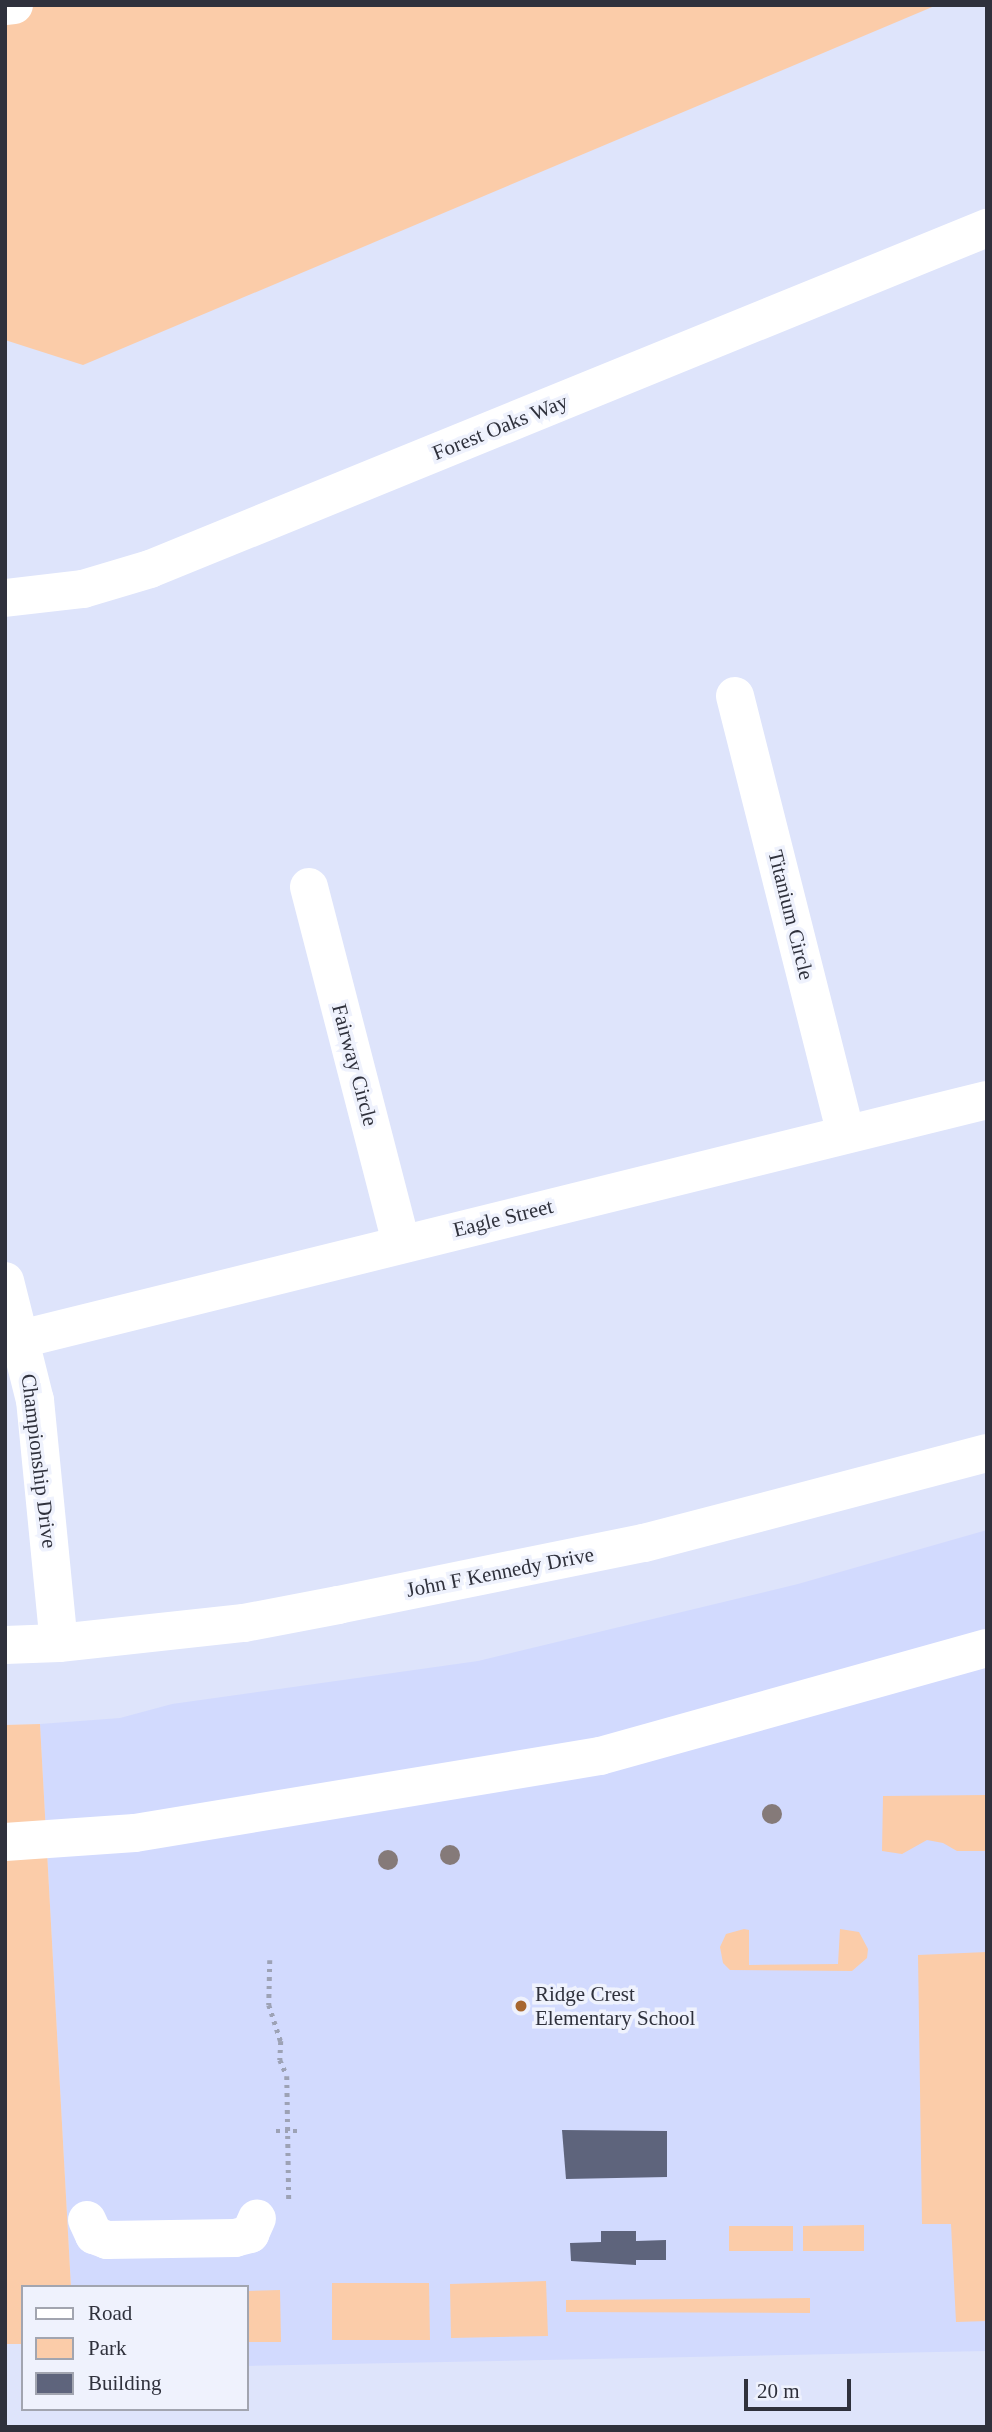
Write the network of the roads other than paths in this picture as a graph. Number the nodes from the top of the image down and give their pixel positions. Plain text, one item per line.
1 (14, 5) edge
2 (5, 6) edge
3 (987, 228) edge
4 (5, 598) edge
5 (735, 696) dead end
6 (309, 887) dead end
7 (987, 1100) edge
8 (846, 1134) junction
9 (401, 1243) junction
10 (5, 1281) edge
11 (21, 1339) junction
12 (987, 1453) edge
13 (59, 1643) junction
14 (5, 1645) edge
15 (987, 1648) edge
16 (5, 1842) edge
17 (273, 2215) road end
18 (87, 2220) dead end

1 - 2 street
3 - 4 street, Forest Oaks Way
5 - 8 street, Titanium Circle
6 - 9 street, Fairway Circle
7 - 8 street, Eagle Street
8 - 9 street, Eagle Street
9 - 11 street, Eagle Street
10 - 11 street, Championship Drive
11 - 13 street, Championship Drive
12 - 13 street, John F Kennedy Drive
13 - 14 street, John F Kennedy Drive
15 - 16 street
17 - 18 street

